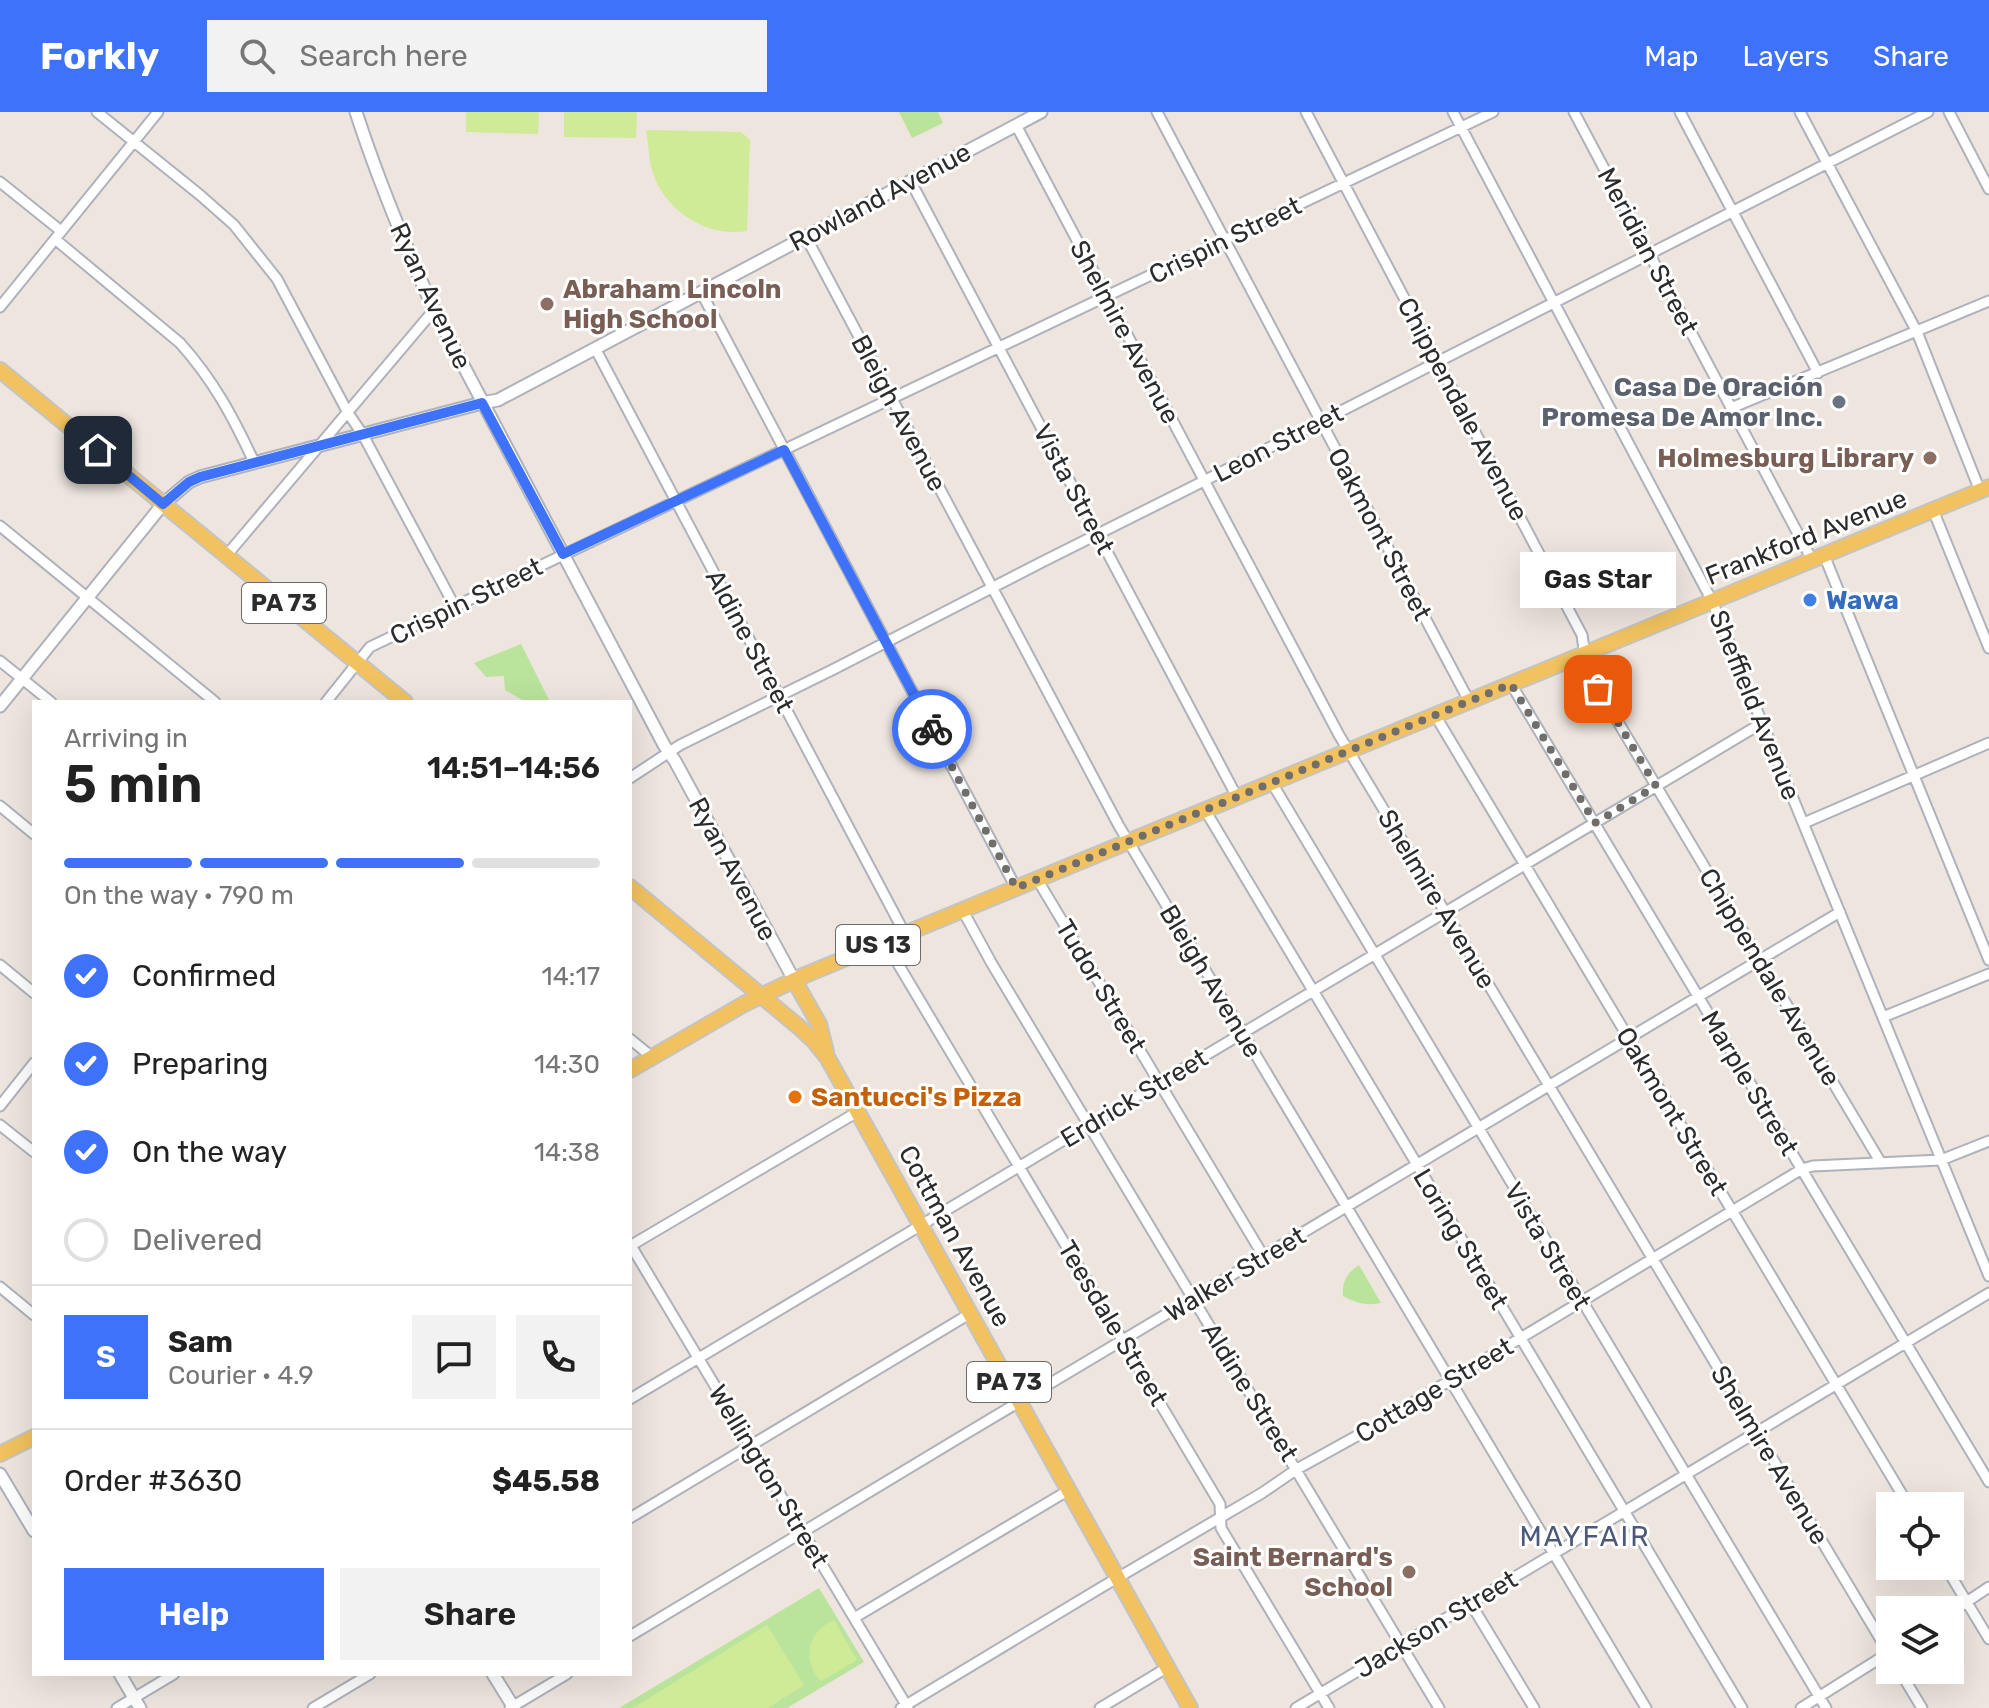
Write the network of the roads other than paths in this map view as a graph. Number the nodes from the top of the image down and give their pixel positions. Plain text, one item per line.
1 (97, 112) edge
2 (158, 112) edge
3 (356, 112) edge
4 (1041, 112) edge
5 (1157, 112) edge
6 (1306, 112) edge
7 (1453, 112) edge
8 (1493, 112) edge
9 (1574, 112) edge
10 (1680, 112) edge
11 (1800, 112) edge
12 (1928, 112) edge
13 (1949, 112) edge
14 (1016, 125) junction
15 (1461, 127) junction
16 (134, 141) junction
17 (1827, 163) junction
18 (0, 182) edge
19 (911, 182) junction
20 (1343, 183) junction
21 (1989, 189) edge
22 (1733, 211) junction
23 (58, 235) junction
24 (806, 237) junction
25 (1225, 240) junction
26 (1649, 254) junction
27 (701, 292) junction
28 (1106, 296) junction
29 (1989, 301) edge
30 (1555, 303) junction
31 (0, 307) edge
32 (434, 310) junction
33 (1917, 332) junction
34 (595, 348) junction
35 (999, 348) junction
36 (1438, 362) junction
37 (0, 370) edge
38 (1818, 373) junction
39 (892, 398) junction
40 (482, 403) junction
41 (1731, 408) junction
42 (348, 413) junction
43 (1321, 421) junction
44 (363, 435) junction
45 (319, 446) junction
46 (784, 450) junction
47 (254, 462) junction
48 (1204, 481) junction
49 (1985, 489) edge
50 (676, 501) junction
51 (163, 504) junction
52 (1933, 510) junction
53 (0, 526) edge
54 (1098, 535) junction
55 (563, 554) junction
56 (226, 556) junction
57 (1818, 558) junction
58 (992, 588) junction
59 (87, 598) junction
60 (1712, 601) junction
61 (455, 607) junction
62 (886, 643) junction
63 (1989, 648) edge
64 (1585, 654) junction
65 (0, 661) edge
66 (357, 662) junction
67 (22, 679) junction
68 (1511, 684) junction
69 (779, 696) junction
70 (48, 700) edge
71 (213, 700) edge
72 (328, 700) edge
73 (403, 700) edge
74 (1469, 701) junction
75 (0, 706) edge
76 (1435, 715) junction
77 (1762, 723) junction
78 (1989, 743) edge
79 (1348, 751) junction
80 (669, 752) junction
81 (1914, 775) junction
82 (632, 777) edge
83 (1272, 783) junction
84 (1656, 786) junction
85 (1237, 797) junction
86 (0, 806) edge
87 (1205, 810) junction
88 (1595, 823) junction
89 (1804, 823) junction
90 (32, 832) edge
91 (1128, 842) junction
92 (1525, 865) junction
93 (1037, 879) junction
94 (1016, 888) junction
95 (632, 889) edge
96 (963, 911) junction
97 (1840, 912) junction
98 (1445, 913) junction
99 (905, 934) junction
100 (885, 942) junction
101 (1375, 955) junction
102 (1760, 960) junction
103 (1989, 960) edge
104 (0, 965) edge
105 (1989, 974) edge
106 (794, 980) junction
107 (32, 991) edge
108 (1313, 991) junction
109 (761, 995) junction
110 (1699, 997) junction
111 (1883, 1017) junction
112 (1242, 1033) junction
113 (1629, 1038) junction
114 (632, 1041) edge
115 (652, 1057) junction
116 (827, 1057) junction
117 (32, 1066) edge
118 (632, 1069) edge
119 (1159, 1083) junction
120 (1549, 1086) junction
121 (0, 1106) edge
122 (859, 1111) junction
123 (0, 1125) edge
124 (1089, 1125) junction
125 (1478, 1128) junction
126 (1989, 1141) edge
127 (32, 1150) edge
128 (1941, 1160) junction
129 (1881, 1163) junction
130 (1417, 1165) junction
131 (1019, 1166) junction
132 (1802, 1169) junction
133 (1346, 1207) junction
134 (1732, 1211) junction
135 (922, 1224) junction
136 (632, 1244) edge
137 (632, 1248) edge
138 (1264, 1257) junction
139 (1653, 1259) junction
140 (1989, 1276) edge
141 (0, 1287) edge
142 (1989, 1293) edge
143 (1192, 1299) junction
144 (1582, 1302) junction
145 (32, 1313) edge
146 (971, 1313) junction
147 (1520, 1338) junction
148 (1123, 1341) junction
149 (1906, 1343) junction
150 (697, 1358) junction
151 (1450, 1380) junction
152 (1836, 1385) junction
153 (632, 1398) edge
154 (1020, 1401) junction
155 (1757, 1433) junction
156 (32, 1438) edge
157 (751, 1445) junction
158 (0, 1454) edge
159 (1297, 1469) junction
160 (0, 1474) edge
161 (1685, 1475) junction
162 (1989, 1482) edge
163 (1069, 1490) junction
164 (1901, 1492) edge
165 (1623, 1511) junction
166 (632, 1517) edge
167 (1221, 1518) junction
168 (32, 1528) edge
169 (802, 1531) junction
170 (1554, 1554) junction
171 (1118, 1577) junction
172 (1954, 1580) edge
173 (1989, 1587) edge
174 (1967, 1601) junction
175 (1964, 1603) edge
176 (1471, 1604) junction
177 (854, 1618) junction
178 (1876, 1631) edge
179 (632, 1635) edge
180 (1989, 1639) edge
181 (1401, 1643) junction
182 (1876, 1662) edge
183 (1168, 1667) junction
184 (121, 1676) edge
185 (171, 1676) edge
186 (367, 1676) edge
187 (494, 1676) edge
188 (564, 1676) edge
189 (1907, 1684) edge
190 (1320, 1693) junction
191 (1819, 1697) junction
192 (137, 1703) edge
193 (905, 1707) edge
194 (117, 1708) edge
195 (313, 1708) edge
196 (512, 1708) edge
197 (1100, 1708) edge
198 (1190, 1708) edge
199 (1296, 1708) edge
200 (1329, 1708) edge
201 (1439, 1708) edge
202 (1534, 1708) edge
203 (1646, 1708) edge
204 (1742, 1708) edge
205 (1801, 1708) edge
206 (1826, 1708) edge
207 (1922, 1708) edge

1 - 16 street
2 - 16 street
3 - 32 street, Ryan Avenue
4 - 14 street, Rowland Avenue
5 - 25 street, Oakmont Street
6 - 20 street, Chippendale Avenue
7 - 15 street, Sheffield Avenue
8 - 15 street, Crispin Street
9 - 26 street, Meridian Street
10 - 22 street
11 - 17 street
12 - 17 street, Leon Street
13 - 21 street
14 - 19 street, Rowland Avenue
14 - 28 street, Shelmire Avenue
15 - 20 street, Crispin Street
15 - 30 street, Sheffield Avenue
16 - 23 street
16 - 42 street
17 - 22 street, Leon Street
17 - 33 street
18 - 23 street
19 - 24 street, Rowland Avenue
19 - 35 street, Vista Street
20 - 25 street, Crispin Street
20 - 36 street, Chippendale Avenue
22 - 26 street, Leon Street
22 - 38 street
23 - 31 street
23 - 47 street
24 - 27 street, Rowland Avenue
24 - 39 street, Bleigh Avenue
25 - 28 street, Crispin Street
25 - 43 street, Oakmont Street
26 - 30 street, Leon Street
26 - 41 street, Meridian Street
27 - 34 street, Rowland Avenue
27 - 46 street
28 - 35 street, Crispin Street
28 - 48 street, Shelmire Avenue
29 - 33 street
30 - 36 street, Leon Street
30 - 60 street, Sheffield Avenue
32 - 40 street, Ryan Avenue
32 - 42 street
33 - 38 street
33 - 49 street
34 - 40 street, Rowland Avenue
34 - 50 street, Aldine Street
35 - 39 street, Crispin Street
35 - 54 street, Vista Street
36 - 43 street, Leon Street
36 - 64 street, Chippendale Avenue
37 - 51 main road, PA 73
38 - 41 street
39 - 46 street, Crispin Street
39 - 58 street, Bleigh Avenue
40 - 44 street, Rowland Avenue
40 - 55 street, Ryan Avenue
41 - 57 street, Meridian Street
42 - 44 street
42 - 45 street
43 - 48 street, Leon Street
43 - 74 street, Oakmont Street
44 - 45 street, Rowland Avenue
44 - 61 street
45 - 47 street, Rowland Avenue
45 - 56 street
46 - 50 street, Crispin Street
46 - 62 street
47 - 51 street, Rowland Avenue
48 - 54 street, Leon Street
48 - 79 street, Shelmire Avenue
49 - 52 main road, Frankford Avenue / US 13
50 - 55 street, Crispin Street
50 - 69 street, Aldine Street
51 - 56 main road, PA 73
51 - 59 street, Rowland Avenue
52 - 57 main road, Frankford Avenue / US 13
52 - 63 street
53 - 59 street
54 - 58 street, Leon Street
54 - 85 street, Vista Street
55 - 61 street, Crispin Street
55 - 80 street, Ryan Avenue
56 - 66 main road, PA 73
57 - 60 main road, Frankford Avenue / US 13
57 - 81 street, Meridian Street
58 - 62 street, Leon Street
58 - 91 street, Bleigh Avenue
59 - 67 street, Rowland Avenue
59 - 71 street
60 - 64 main road, Frankford Avenue / US 13
60 - 77 street, Sheffield Avenue
61 - 66 street, Crispin Street
62 - 69 street, Leon Street
62 - 94 street
64 - 68 main road, Frankford Avenue / US 13
64 - 84 street, Chippendale Avenue
65 - 67 street
66 - 72 street, Crispin Street
66 - 73 main road, PA 73
67 - 70 street
67 - 75 street, Rowland Avenue
68 - 74 main road, Frankford Avenue / US 13
68 - 88 street, Marple Street
69 - 80 street, Leon Street
69 - 99 street, Aldine Street
74 - 76 main road, Frankford Avenue / US 13
76 - 79 main road, Frankford Avenue / US 13
76 - 92 street, Oakmont Street
77 - 84 street, Erdrick Street
77 - 89 street, Sheffield Avenue
78 - 81 street
79 - 83 main road, Frankford Avenue / US 13
79 - 98 street, Shelmire Avenue
80 - 82 street, Leon Street
80 - 106 street, Ryan Avenue
81 - 89 street
81 - 103 street, Meridian Street
83 - 85 main road, Frankford Avenue / US 13
83 - 101 street, Vista Street
84 - 88 street, Erdrick Street
84 - 102 street, Chippendale Avenue
85 - 87 main road, Frankford Avenue / US 13
86 - 90 street
87 - 91 main road, Frankford Avenue / US 13
87 - 108 street, Loring Street
88 - 92 street, Erdrick Street
88 - 110 street, Marple Street
89 - 97 street, Sheffield Avenue
91 - 93 main road, Frankford Avenue / US 13
91 - 112 street, Bleigh Avenue
92 - 98 street, Erdrick Street
92 - 113 street, Oakmont Street
93 - 94 main road, Frankford Avenue / US 13
93 - 119 street, Tudor Street
94 - 96 main road, Frankford Avenue / US 13
95 - 109 main road, Cottman Avenue / PA 73
96 - 99 main road, Frankford Avenue / US 13
96 - 124 street, Aldine Street
97 - 102 street, Walker Street
97 - 111 street, Sheffield Avenue
98 - 101 street, Erdrick Street
98 - 120 street, Shelmire Avenue
99 - 100 main road, Frankford Avenue / US 13
100 - 106 main road, Frankford Avenue / US 13
100 - 131 street, Teesdale Street
101 - 108 street, Erdrick Street
101 - 125 street, Vista Street
102 - 110 street, Walker Street
102 - 129 street, Chippendale Avenue
104 - 107 street
105 - 111 street
106 - 109 main road, Frankford Avenue / US 13
106 - 116 main road
108 - 112 street, Erdrick Street
108 - 130 street, Loring Street
109 - 115 main road, Frankford Avenue / US 13
109 - 116 main road, Cottman Avenue / PA 73
110 - 113 street, Walker Street
110 - 132 street, Marple Street
111 - 128 street, Sheffield Avenue
112 - 119 street, Erdrick Street
112 - 133 street, Bleigh Avenue
113 - 120 street, Walker Street
113 - 134 street, Oakmont Street
114 - 115 street
115 - 118 main road, Frankford Avenue / US 13
116 - 122 main road, Cottman Avenue / PA 73
117 - 121 street
119 - 124 street, Erdrick Street
119 - 138 street, Tudor Street
120 - 125 street, Walker Street
120 - 139 street, Shelmire Avenue
122 - 135 main road, Cottman Avenue / PA 73
122 - 136 street
123 - 127 street
124 - 131 street, Erdrick Street
124 - 143 street, Aldine Street
125 - 130 street, Walker Street
125 - 144 street, Vista Street
126 - 128 street, Cottage Street
128 - 129 street, Cottage Street
128 - 140 street, Sheffield Avenue
129 - 132 street, Cottage Street
130 - 133 street, Walker Street
130 - 147 street, Loring Street
131 - 135 street, Erdrick Street
131 - 148 street, Teesdale Street
132 - 134 street, Cottage Street
132 - 149 street, Marple Street
133 - 138 street, Walker Street
133 - 151 street, Bleigh Avenue
134 - 139 street, Cottage Street
134 - 152 street, Oakmont Street
135 - 146 main road, Cottman Avenue / PA 73
135 - 150 street, Erdrick Street
137 - 150 street, Wellington Street
138 - 143 street, Walker Street
139 - 144 street, Cottage Street
139 - 155 street, Shelmire Avenue
141 - 145 street
142 - 149 street, Jackson Street
143 - 148 street, Walker Street
143 - 159 street, Aldine Street
144 - 147 street, Cottage Street
144 - 161 street, Vista Street
146 - 154 main road, Cottman Avenue / PA 73
146 - 157 street
147 - 151 street, Cottage Street
147 - 165 street, Loring Street
148 - 154 street, Walker Street
148 - 167 street, Teesdale Street
149 - 152 street, Jackson Street
149 - 162 street, Marple Street
150 - 153 street, Erdrick Street
150 - 157 street, Wellington Street
151 - 159 street, Cottage Street
151 - 170 street, Bleigh Avenue
152 - 155 street, Jackson Street
152 - 164 street, Oakmont Street
154 - 163 main road, Cottman Avenue / PA 73
154 - 169 street, Walker Street
155 - 161 street, Jackson Street
155 - 178 street, Shelmire Avenue
156 - 158 main road
157 - 166 street
157 - 169 street, Wellington Street
159 - 167 street, Cottage Street
159 - 181 street, Aldine Street
160 - 168 street
161 - 165 street, Jackson Street
161 - 191 street, Vista Street
163 - 171 main road, Cottman Avenue / PA 73
163 - 177 street
165 - 170 street, Jackson Street
165 - 204 street, Loring Street
167 - 171 street, Cottage Street
167 - 190 street, Teesdale Street
169 - 177 street, Wellington Street
169 - 179 street, Walker Street
170 - 176 street, Jackson Street
170 - 203 street, Bleigh Avenue
171 - 183 main road, Cottman Avenue / PA 73
171 - 193 street, Cottage Street
172 - 174 street
173 - 174 street
174 - 175 street
174 - 180 street
176 - 181 street, Jackson Street
176 - 202 street
177 - 193 street, Wellington Street
181 - 190 street, Jackson Street
181 - 201 street, Aldine Street
182 - 191 street
183 - 197 street
183 - 198 main road, Cottman Avenue / PA 73
184 - 192 street
185 - 192 street
186 - 195 street
187 - 196 street
188 - 196 street
189 - 207 street
190 - 199 street, Jackson Street
190 - 200 street, Teesdale Street
191 - 205 street
191 - 206 street, Vista Street
192 - 194 street

